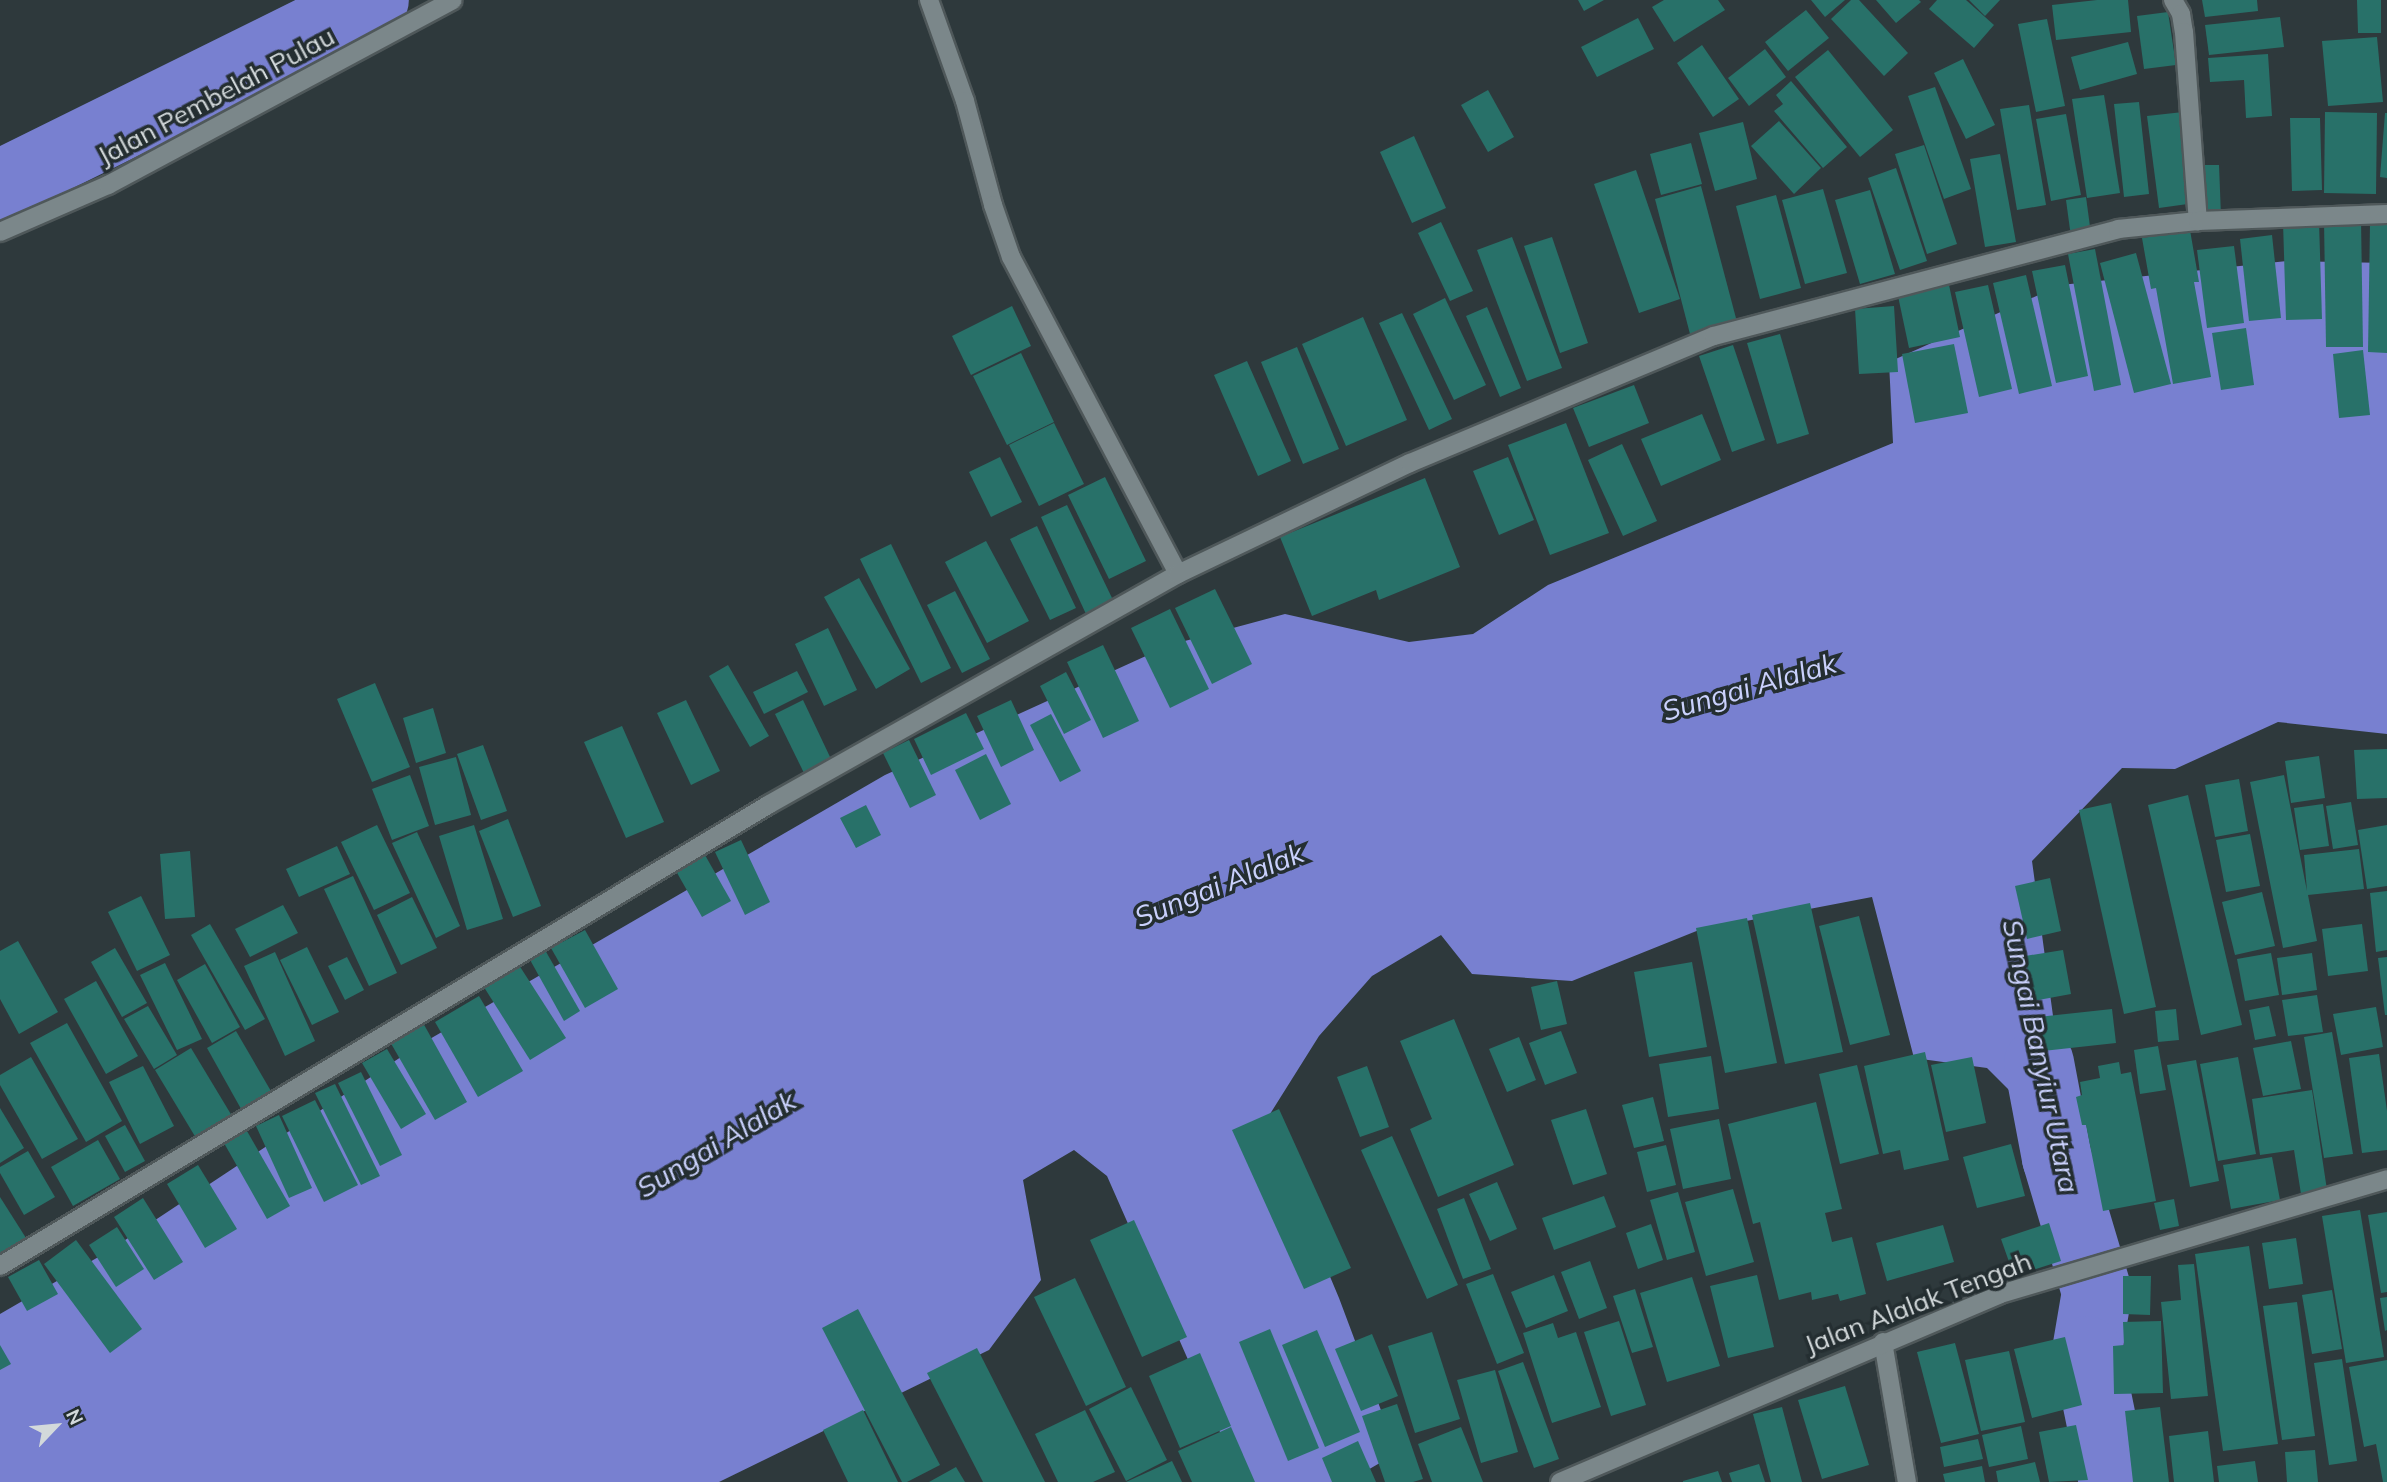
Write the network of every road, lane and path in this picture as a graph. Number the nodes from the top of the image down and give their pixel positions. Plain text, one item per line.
1 (453, 0) edge
2 (929, 0) edge
3 (2173, 0) edge
4 (2387, 214) edge
5 (2198, 220) junction
6 (0, 232) edge
7 (1178, 574) junction
8 (2387, 1179) edge
9 (0, 1266) edge
10 (1883, 1342) junction
11 (1560, 1482) edge
12 (1907, 1482) edge

1 - 6 street, Jalan Pembelah Pulau
2 - 7 street
3 - 5 street
4 - 5 street
5 - 7 street
7 - 9 street
8 - 10 street, Jalan Alalak Tengah
10 - 11 street, Jalan Alalak Tengah
10 - 12 street

